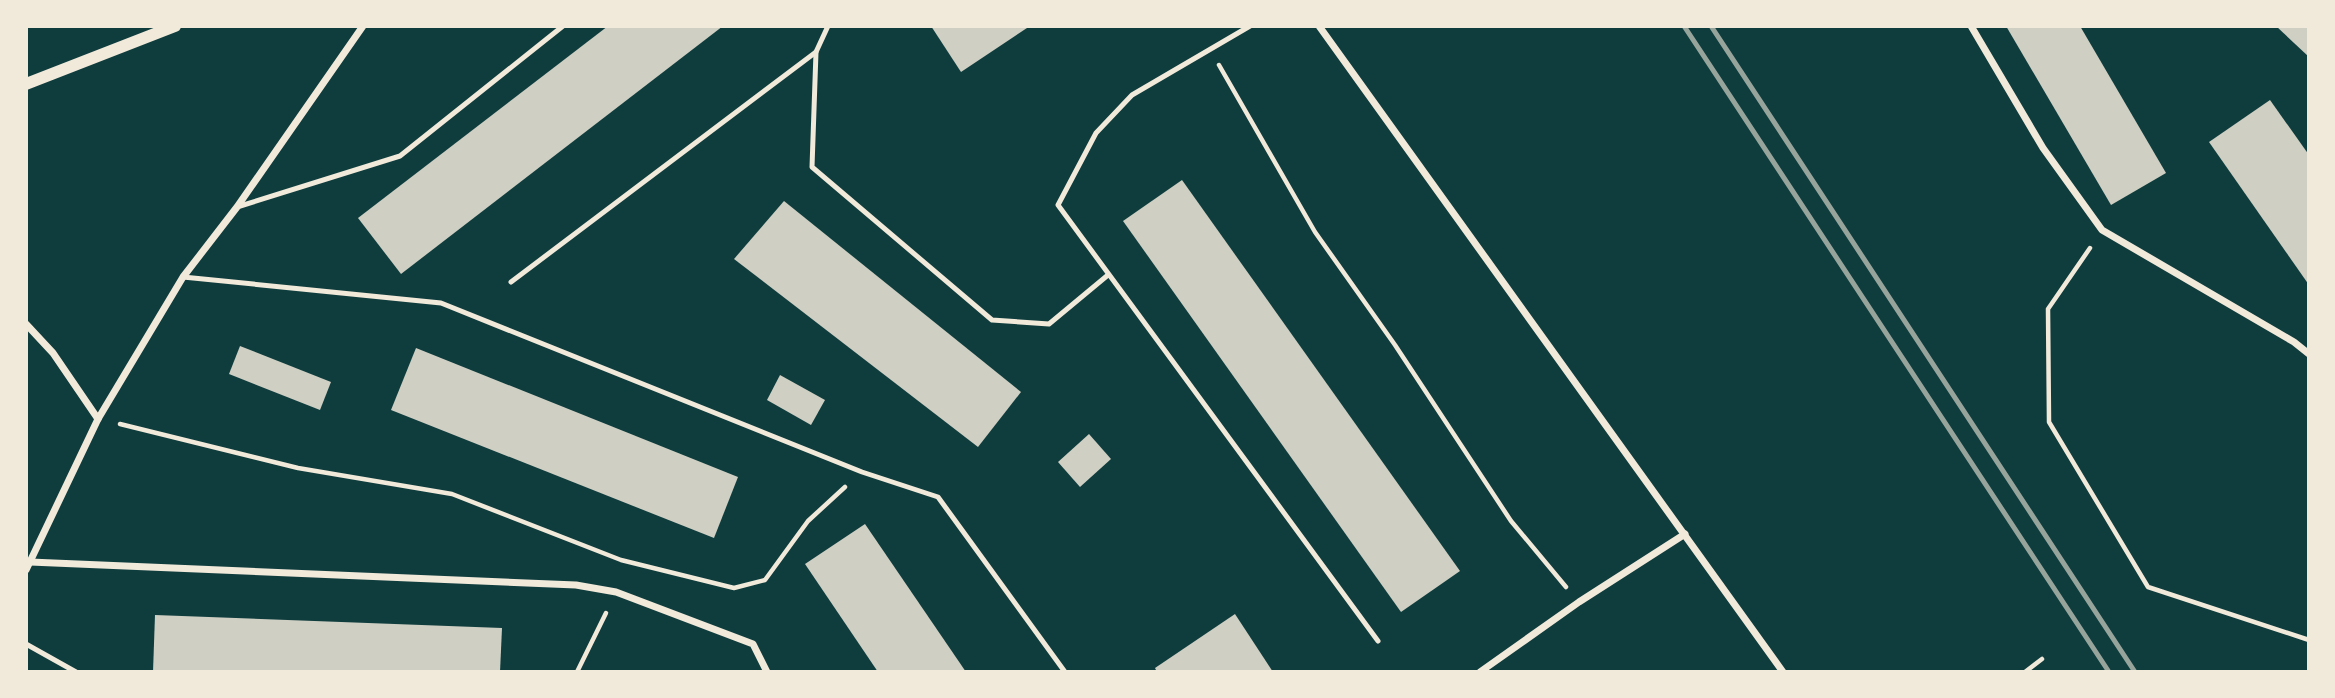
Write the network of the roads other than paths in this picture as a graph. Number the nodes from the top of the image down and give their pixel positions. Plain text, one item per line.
1 (175, 26) edge
2 (363, 26) edge
3 (563, 26) edge
4 (828, 26) edge
5 (1250, 26) edge
6 (1319, 26) edge
7 (1970, 26) edge
8 (816, 52) junction
9 (26, 84) edge
10 (237, 207) junction
11 (1108, 275) junction
12 (183, 277) junction
13 (512, 282) dead end
14 (26, 324) edge
15 (2309, 354) edge
16 (98, 419) junction
17 (1685, 534) junction
18 (28, 566) edge
19 (1378, 641) dead end
20 (26, 644) edge
21 (76, 672) edge
22 (767, 672) edge
23 (1065, 672) edge
24 (1480, 672) edge
25 (1783, 672) edge

1 - 9 street
2 - 10 street
3 - 10 lane
4 - 8 lane
5 - 11 lane
6 - 17 street
7 - 15 street
8 - 11 lane
8 - 13 lane
10 - 12 street
11 - 19 lane
12 - 16 street
12 - 23 lane
14 - 16 street
16 - 18 street
17 - 24 street
17 - 25 street
18 - 22 street
20 - 21 lane

